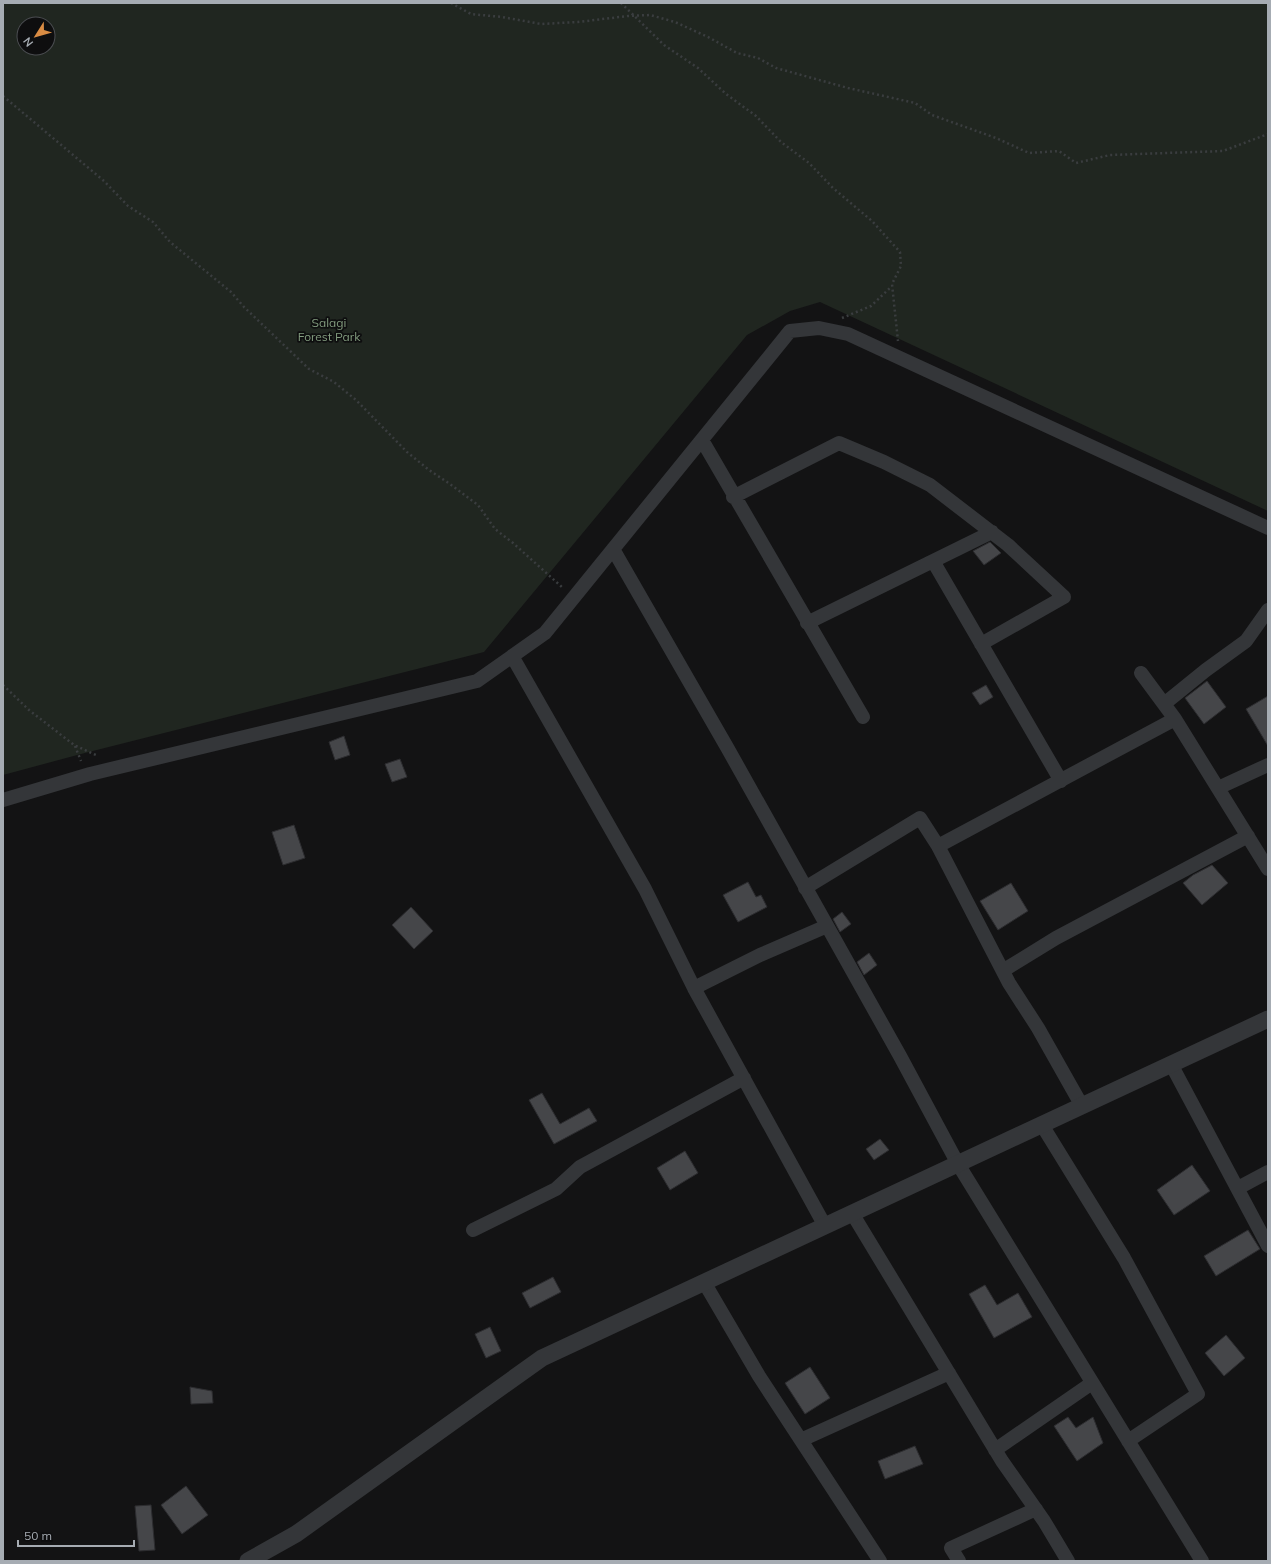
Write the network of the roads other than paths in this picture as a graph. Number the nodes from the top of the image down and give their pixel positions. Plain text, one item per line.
1 (702, 440) junction
2 (733, 497) junction
3 (1268, 528) edge
4 (992, 532) junction
5 (613, 549) junction
6 (933, 561) junction
7 (1268, 610) edge
8 (807, 623) junction
9 (981, 644) junction
10 (512, 656) junction
11 (1141, 673) dead end
12 (1164, 704) junction
13 (862, 717) dead end
14 (1175, 719) junction
15 (1268, 765) edge
16 (1061, 781) junction
17 (1218, 788) junction
18 (3, 800) edge
19 (1248, 836) junction
20 (938, 846) junction
21 (1268, 869) edge
22 (805, 888) junction
23 (827, 926) junction
24 (1004, 970) junction
25 (694, 988) junction
26 (1268, 1019) edge
27 (1171, 1064) junction
28 (744, 1078) junction
29 (1082, 1106) junction
30 (1042, 1125) junction
31 (958, 1164) junction
32 (1268, 1172) edge
33 (1238, 1188) junction
34 (852, 1213) junction
35 (825, 1226) junction
36 (473, 1230) dead end
37 (1268, 1246) edge
38 (704, 1282) junction
39 (949, 1373) junction
40 (1092, 1383) junction
41 (801, 1440) junction
42 (1128, 1441) junction
43 (995, 1450) junction
44 (1036, 1509) junction
45 (875, 1560) edge
46 (248, 1561) edge
47 (959, 1561) edge
48 (1068, 1561) edge
49 (1202, 1561) edge

1 - 2 street
1 - 3 street
1 - 5 street
2 - 4 street
2 - 8 street
4 - 6 street
4 - 9 street
5 - 10 street
5 - 22 street
6 - 8 street
6 - 9 street
7 - 12 street
8 - 13 street
9 - 16 street
10 - 18 street
10 - 25 street
11 - 12 street
12 - 14 street
14 - 16 street
14 - 17 street
15 - 17 street
16 - 20 street
17 - 19 street
19 - 21 street
19 - 24 street
20 - 22 street
20 - 24 street
22 - 23 street
23 - 25 street
23 - 31 street
24 - 29 street
25 - 28 street
26 - 27 street
27 - 29 street
27 - 33 street
28 - 35 street
28 - 36 street
29 - 30 street
30 - 31 street
30 - 42 street
31 - 34 street
31 - 40 street
32 - 33 street
33 - 37 street
34 - 35 street
34 - 39 street
35 - 38 street
38 - 41 street
38 - 46 street
39 - 41 street
39 - 43 street
40 - 42 street
40 - 43 street
41 - 45 street
42 - 49 street
43 - 44 street
44 - 47 street
44 - 48 street

